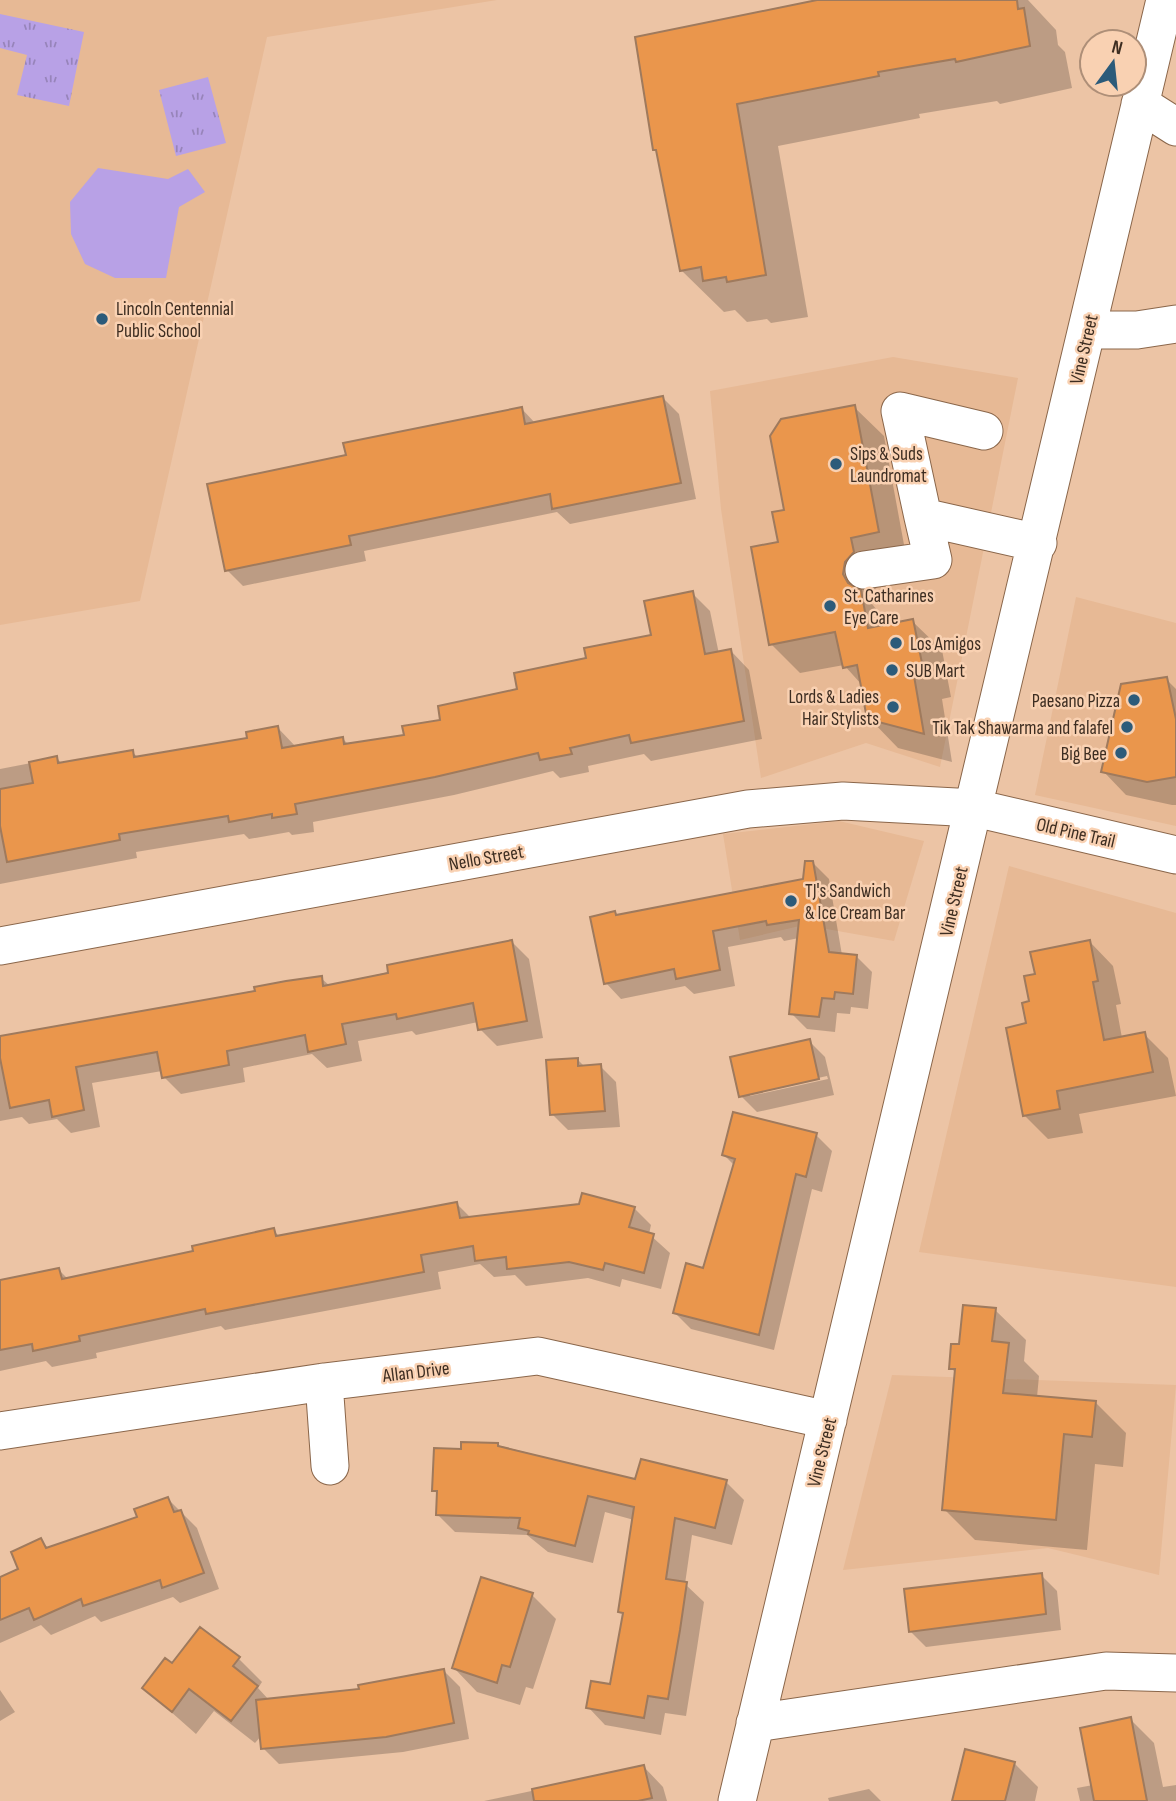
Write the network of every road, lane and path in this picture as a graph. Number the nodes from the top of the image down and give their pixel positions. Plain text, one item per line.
1 (1165, 0) edge
2 (1140, 104) junction
3 (1176, 127) edge
4 (1176, 324) edge
5 (1087, 330) junction
6 (984, 431) dead end
7 (923, 517) junction
8 (1038, 542) junction
9 (864, 570) dead end
10 (975, 808) junction
11 (1176, 855) edge
12 (0, 946) edge
13 (324, 1382) junction
14 (828, 1420) junction
15 (0, 1431) edge
16 (330, 1466) dead end
17 (1176, 1673) edge
18 (755, 1723) junction
19 (737, 1801) edge

1 - 2 street, Vine Street
2 - 3 street
2 - 5 street, Vine Street
4 - 5 street
5 - 8 street, Vine Street
6 - 7 street
7 - 8 street
7 - 9 street
8 - 10 street, Vine Street
10 - 11 street, Old Pine Trail
10 - 12 street, Nello Street
10 - 14 street, Vine Street
13 - 14 street, Allan Drive
13 - 15 street, Allan Drive
13 - 16 street
14 - 18 street, Vine Street
17 - 18 street
18 - 19 street, Vine Street

